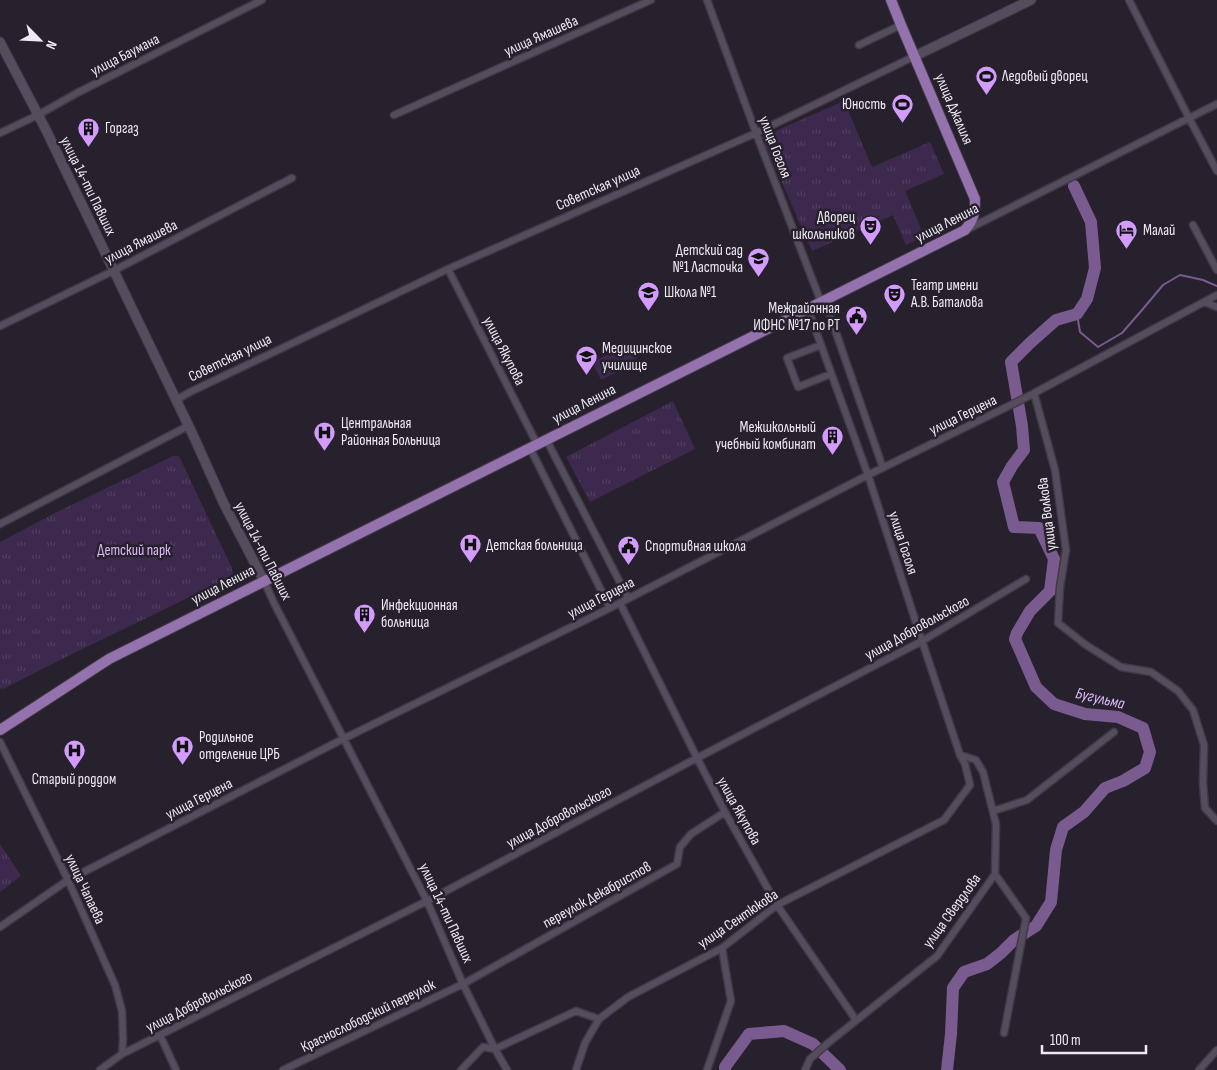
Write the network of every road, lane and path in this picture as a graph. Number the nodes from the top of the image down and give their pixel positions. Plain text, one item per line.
1 (262, 0) edge
2 (651, 0) edge
3 (707, 0) edge
4 (891, 0) edge
5 (1031, 0) edge
6 (1129, 0) edge
7 (901, 25) junction
8 (0, 42) edge
9 (859, 45) dead end
10 (915, 56) junction
11 (1217, 104) edge
12 (394, 115) dead end
13 (38, 116) junction
14 (1189, 118) junction
15 (0, 133) edge
16 (756, 133) junction
17 (1217, 171) edge
18 (292, 178) dead end
19 (1193, 225) dead end
20 (965, 230) junction
21 (448, 269) junction
22 (1217, 270) edge
23 (113, 271) junction
24 (1216, 296) edge
25 (823, 301) junction
26 (1205, 302) junction
27 (1217, 307) edge
28 (808, 309) junction
29 (0, 326) edge
30 (821, 345) junction
31 (831, 374) junction
32 (1034, 393) junction
33 (176, 400) junction
34 (188, 426) junction
35 (538, 444) junction
36 (883, 468) junction
37 (868, 475) junction
38 (0, 524) edge
39 (1026, 579) dead end
40 (264, 581) junction
41 (628, 598) junction
42 (620, 603) junction
43 (610, 608) junction
44 (922, 642) junction
45 (0, 730) edge
46 (1114, 732) dead end
47 (343, 738) junction
48 (0, 742) edge
49 (960, 754) junction
50 (697, 758) junction
51 (970, 785) joint
52 (993, 811) junction
53 (725, 812) junction
54 (1217, 821) edge
55 (995, 874) junction
56 (68, 880) junction
57 (427, 901) junction
58 (777, 905) junction
59 (0, 927) edge
60 (722, 948) junction
61 (463, 984) junction
62 (599, 1019) junction
63 (856, 1020) junction
64 (1004, 1033) dead end
65 (160, 1035) junction
66 (495, 1048) junction
67 (1217, 1050) edge
68 (122, 1054) junction
69 (100, 1070) edge
70 (176, 1070) edge
71 (283, 1070) edge
72 (461, 1070) edge
73 (507, 1070) edge
74 (576, 1070) edge
75 (707, 1070) edge
76 (805, 1070) edge
77 (1199, 1070) edge

1 - 13 street, улица Баумана
2 - 12 street, улица Ямашева
3 - 16 street, улица Гоголя
4 - 7 main road, улица Джалиля
5 - 10 street, Советская улица
6 - 14 street
7 - 9 street
7 - 10 main road, улица Джалиля
8 - 13 street, улица 14-ти Павших
10 - 16 street, Советская улица
10 - 20 main road, улица Джалиля
11 - 14 street, улица Ленина
13 - 15 street, улица Баумана
13 - 23 street, улица 14-ти Павших
14 - 17 street
14 - 20 street, улица Ленина
16 - 21 street, Советская улица
16 - 25 street, улица Гоголя
18 - 23 street, улица Ямашева
19 - 22 street
20 - 25 main road, улица Ленина
21 - 33 street, Советская улица
21 - 35 street, улица Якупова
23 - 29 street, улица Ямашева
23 - 33 street, улица 14-ти Павших
24 - 26 street, улица Герцена
25 - 28 main road, улица Ленина
25 - 36 street, улица Гоголя
26 - 27 street
26 - 32 street, улица Герцена
28 - 30 street, улица Гоголя
28 - 35 main road, улица Ленина
30 - 31 street, улица Гоголя
30 - 31 street
31 - 37 street, улица Гоголя
32 - 36 street, улица Герцена
32 - 54 street, улица Волкова
33 - 34 street, улица 14-ти Павших
34 - 38 street
34 - 40 street, улица 14-ти Павших
35 - 40 main road, улица Ленина
35 - 41 street
35 - 43 street
36 - 37 street, улица Герцена
37 - 41 street, улица Герцена
37 - 44 street, улица Гоголя
39 - 44 street, улица Добровольского
40 - 45 main road, улица Ленина
40 - 47 street, улица 14-ти Павших
41 - 42 street, улица Герцена
42 - 43 street, улица Герцена
42 - 50 street, улица Якупова
43 - 47 street, улица Герцена
44 - 49 street, улица Гоголя
44 - 50 street, улица Добровольского
46 - 52 street
47 - 56 street, улица Герцена
47 - 57 street, улица 14-ти Павших
48 - 56 street, улица Чапаева
49 - 51 street, улица Гоголя
49 - 52 street, улица Свердлова
50 - 53 street, улица Якупова
50 - 57 street, улица Добровольского
51 - 58 street, улица Сентюкова
52 - 55 street, улица Свердлова
53 - 58 street, улица Якупова
53 - 61 street, переулок Декабристов
55 - 63 street, улица Свердлова
55 - 64 street
56 - 59 street, улица Герцена
56 - 68 street, улица Чапаева
57 - 61 street, улица 14-ти Павших
57 - 65 street, улица Добровольского
58 - 60 street, улица Сентюкова
58 - 63 street, улица Якупова
60 - 62 street, улица Сентюкова
60 - 75 street
61 - 66 street, улица 14-ти Павших
61 - 71 street, Краснослободский переулок
62 - 66 street
62 - 74 street
63 - 76 street, улица Свердлова
65 - 68 street, улица Добровольского
65 - 70 street
66 - 72 street
66 - 73 street, улица 14-ти Павших
67 - 77 street
68 - 69 street, улица Добровольского

